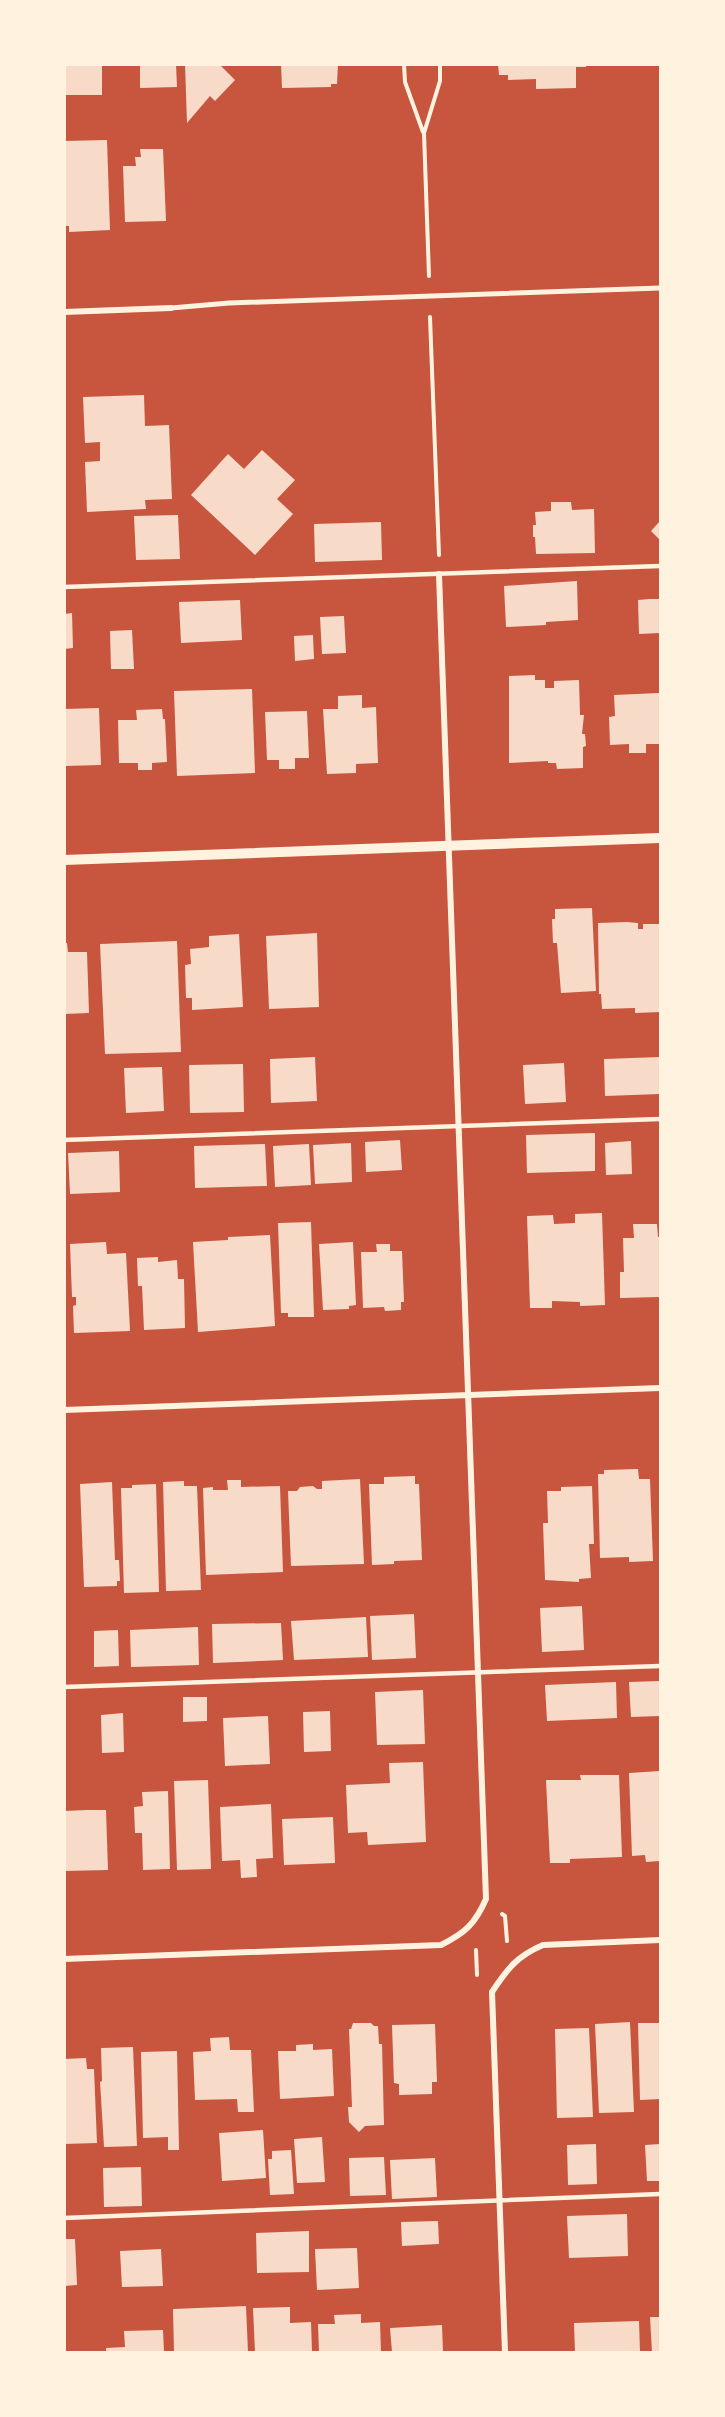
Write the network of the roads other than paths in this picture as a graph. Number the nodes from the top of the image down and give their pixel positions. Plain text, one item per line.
1 (660, 288) edge
2 (171, 308) joint
3 (64, 312) edge
4 (660, 566) edge
5 (440, 574) junction
6 (64, 587) edge
7 (660, 838) edge
8 (450, 845) junction
9 (64, 860) edge
10 (660, 1119) edge
11 (459, 1127) junction
12 (64, 1140) edge
13 (660, 1388) edge
14 (470, 1396) junction
15 (64, 1410) edge
16 (660, 1666) edge
17 (478, 1673) junction
18 (64, 1687) edge
19 (660, 1940) edge
20 (64, 1959) edge
21 (660, 2194) edge
22 (499, 2199) junction
23 (64, 2218) edge
24 (505, 2352) edge

1 - 2 street
2 - 3 street
4 - 5 lane
5 - 6 lane
5 - 8 street
7 - 8 street
8 - 9 street
8 - 11 street
10 - 11 lane
11 - 12 lane
11 - 14 street
13 - 14 street
14 - 15 street
14 - 17 street
16 - 17 lane
17 - 18 lane
17 - 20 street
19 - 22 street
21 - 22 lane
22 - 23 lane
22 - 24 street

